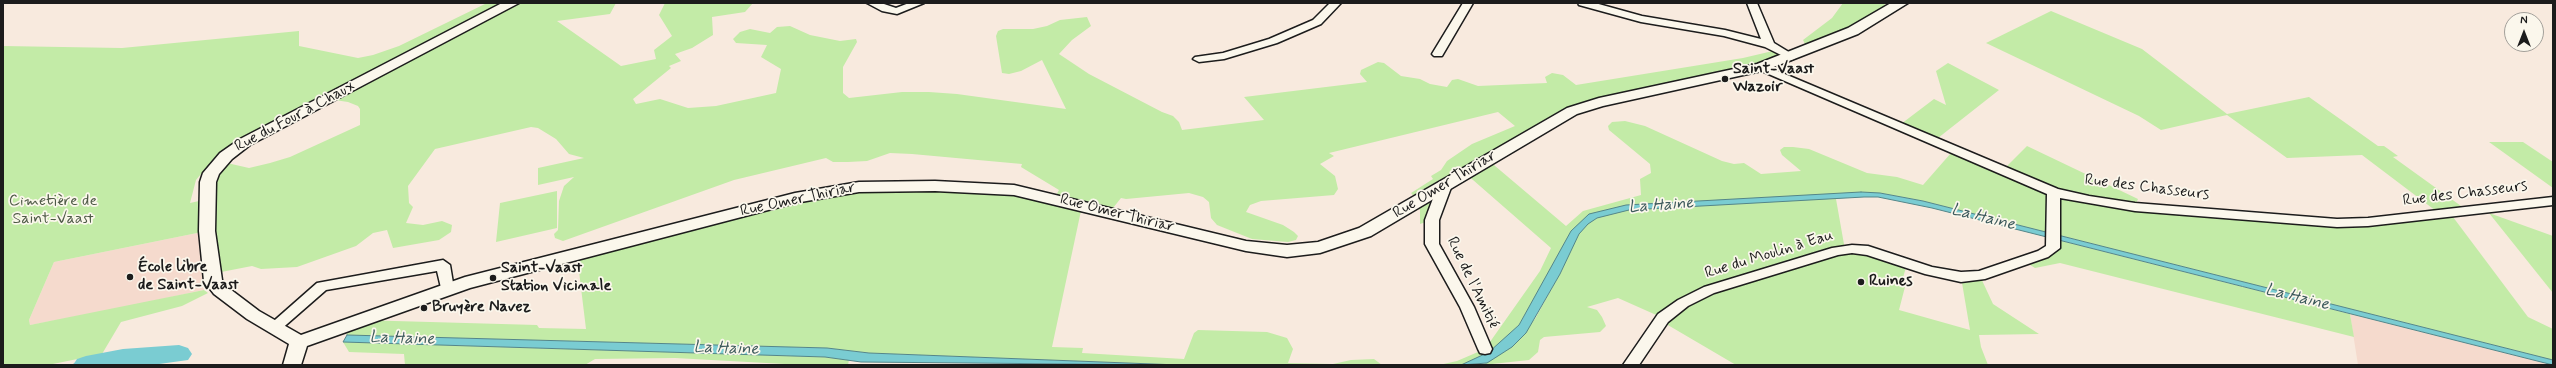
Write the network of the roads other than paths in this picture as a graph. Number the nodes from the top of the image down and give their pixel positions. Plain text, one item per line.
1 (512, 3) edge
2 (872, 3) edge
3 (919, 3) edge
4 (1336, 3) edge
5 (1468, 3) edge
6 (1583, 3) edge
7 (1752, 3) edge
8 (1901, 3) edge
9 (1769, 45) junction
10 (1438, 54) dead end
11 (1791, 57) junction
12 (1199, 59) dead end
13 (1761, 67) junction
14 (1445, 185) junction
15 (2054, 192) junction
16 (2553, 201) edge
17 (447, 289) junction
18 (274, 327) junction
19 (299, 342) junction
20 (1485, 349) dead end
21 (292, 365) edge
22 (1631, 365) edge

1 - 18 street, Rue du Four à Chaux
2 - 3 street
4 - 12 street
5 - 10 street
6 - 9 street
7 - 9 street
8 - 11 street, Rue Omer Thiriar
9 - 11 street
11 - 13 street, Rue Omer Thiriar
13 - 14 street, Rue Omer Thiriar
13 - 15 street, Rue des Chasseurs
14 - 17 street, Rue Omer Thiriar
14 - 20 street, Rue de l'Amitié
15 - 16 street, Rue des Chasseurs
15 - 22 street, Rue du Moulin à Eau
17 - 18 street
17 - 19 street, Rue Omer Thiriar
18 - 19 street, Rue du Four à Chaux
19 - 21 street

